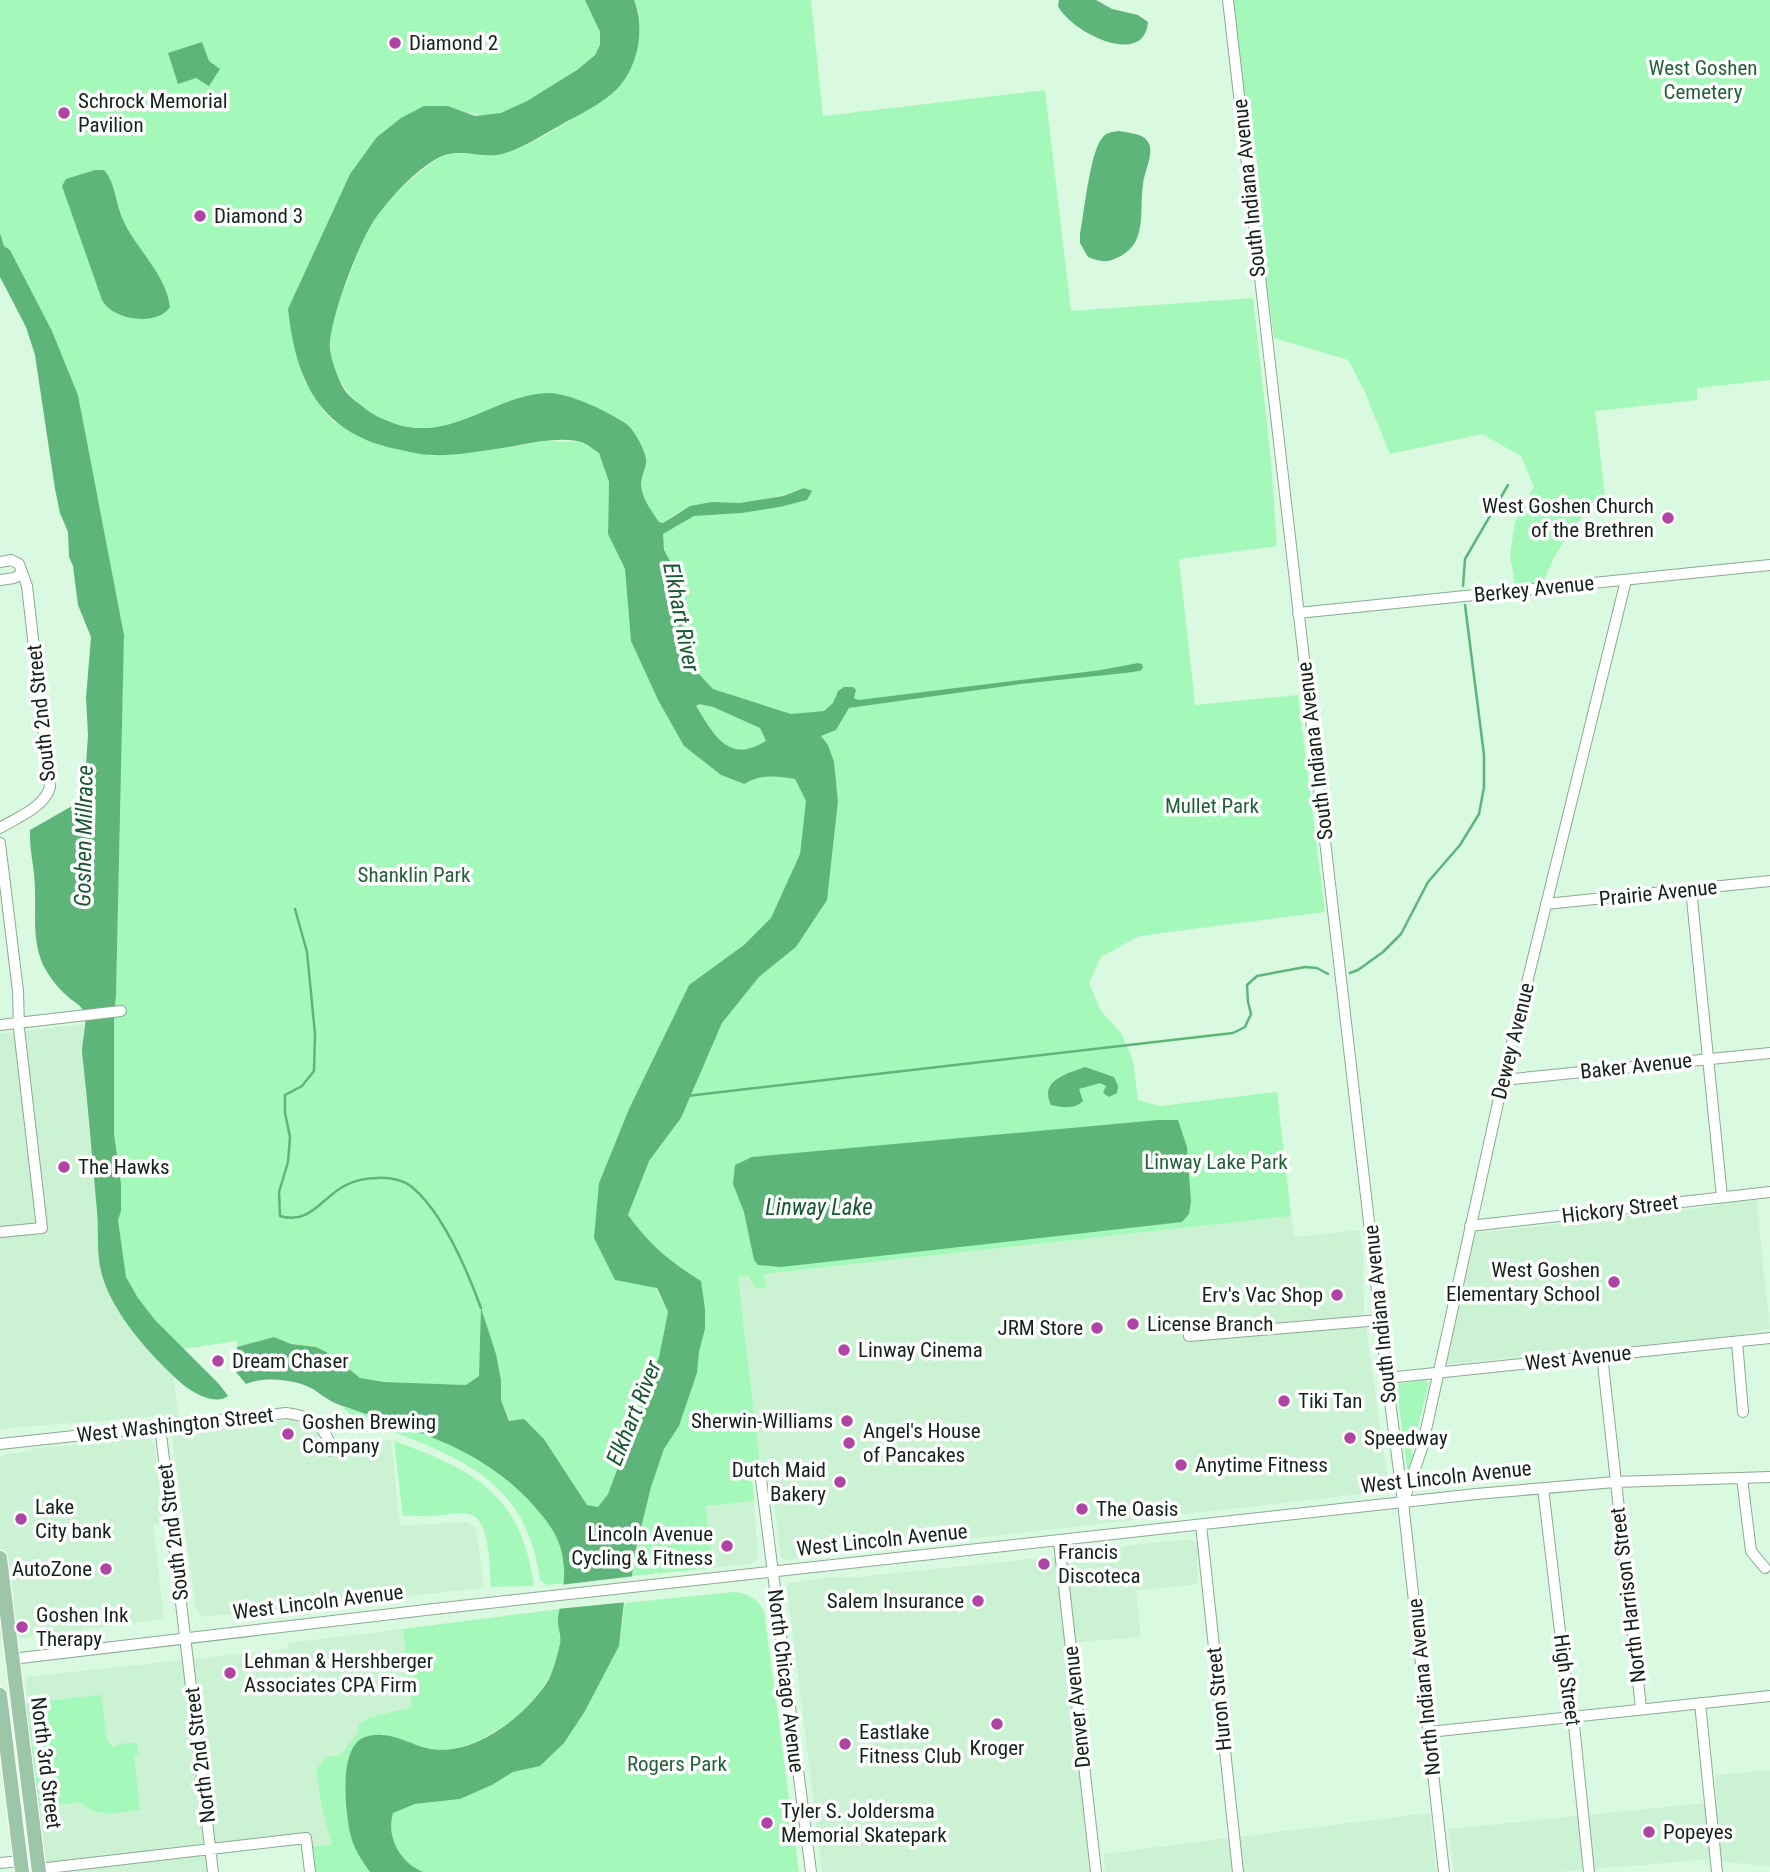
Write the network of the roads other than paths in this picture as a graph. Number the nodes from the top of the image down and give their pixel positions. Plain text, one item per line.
1 (1228, 0) edge
2 (0, 562) edge
3 (1770, 565) edge
4 (21, 574) junction
5 (0, 580) edge
6 (1626, 580) junction
7 (1298, 613) junction
8 (0, 828) edge
9 (0, 843) edge
10 (1770, 881) edge
11 (1691, 889) junction
12 (1546, 904) junction
13 (118, 1011) dead end
14 (19, 1023) junction
15 (0, 1025) edge
16 (1770, 1053) edge
17 (1707, 1059) junction
18 (1503, 1080) junction
19 (1770, 1192) edge
20 (1722, 1197) junction
21 (1470, 1226) junction
22 (0, 1232) edge
23 (1380, 1320) junction
24 (1189, 1336) dead end
25 (1770, 1338) edge
26 (1737, 1342) junction
27 (1602, 1355) junction
28 (1437, 1372) junction
29 (1387, 1378) junction
30 (1743, 1412) dead end
31 (160, 1426) junction
32 (0, 1444) edge
33 (331, 1451) dead end
34 (760, 1471) dead end
35 (1770, 1477) edge
36 (1742, 1478) junction
37 (1615, 1482) junction
38 (1543, 1488) junction
39 (1404, 1502) junction
40 (1201, 1525) junction
41 (1059, 1542) junction
42 (0, 1558) edge
43 (1765, 1568) dead end
44 (773, 1573) junction
45 (186, 1638) junction
46 (6, 1660) edge
47 (0, 1695) edge
48 (1770, 1696) edge
49 (1700, 1703) junction
50 (1641, 1708) junction
51 (1573, 1715) junction
52 (1429, 1732) junction
53 (211, 1849) junction
54 (0, 1863) edge
55 (21, 1866) edge
56 (39, 1871) edge
57 (213, 1872) edge
58 (310, 1872) edge
59 (811, 1872) edge
60 (1096, 1872) edge
61 (1238, 1872) edge
62 (1444, 1872) edge
63 (1589, 1872) edge
64 (1717, 1872) edge

1 - 7 street, South Indiana Avenue
2 - 4 street
3 - 6 street, Berkey Avenue
4 - 5 street
4 - 8 street, South 2nd Street
6 - 7 street, Berkey Avenue
6 - 12 street, Dewey Avenue
7 - 23 street, South Indiana Avenue
9 - 14 street
10 - 11 street, Prairie Avenue
11 - 12 street, Prairie Avenue
11 - 17 street
12 - 18 street, Dewey Avenue
13 - 14 street
14 - 15 street
14 - 22 street
16 - 17 street, Baker Avenue
17 - 18 street, Baker Avenue
17 - 20 street
18 - 21 street, Dewey Avenue
19 - 20 street, Hickory Street
20 - 21 street, Hickory Street
21 - 28 street, Dewey Avenue
23 - 24 street
23 - 29 street, South Indiana Avenue
25 - 26 street, West Avenue
26 - 27 street, West Avenue
26 - 30 street
27 - 28 street, West Avenue
27 - 37 street, North Harrison Street
28 - 29 street, West Avenue
28 - 39 street, Dewey Avenue
29 - 39 street, South Indiana Avenue
31 - 32 street, West Washington Street
31 - 33 street, West Washington Street
31 - 45 street, South 2nd Street
34 - 44 street, North Chicago Avenue
35 - 36 street, West Lincoln Avenue
36 - 37 street, West Lincoln Avenue
36 - 43 street
37 - 38 street, West Lincoln Avenue
37 - 50 street, North Harrison Street
38 - 39 street, West Lincoln Avenue
38 - 51 street, High Street
39 - 40 street, West Lincoln Avenue
39 - 52 street, North Indiana Avenue
40 - 41 street, West Lincoln Avenue
40 - 61 street, Huron Street
41 - 44 street, West Lincoln Avenue
41 - 60 street, Denver Avenue
42 - 46 main road, North 3rd Street
44 - 45 street, West Lincoln Avenue
44 - 59 street, North Chicago Avenue
45 - 46 street, West Lincoln Avenue
45 - 53 street, North 2nd Street
46 - 56 main road, North 3rd Street
47 - 55 main road, North 3rd Street
48 - 49 street
49 - 50 street
49 - 64 street
50 - 51 street
51 - 52 street
51 - 63 street, High Street
52 - 62 street, North Indiana Avenue
53 - 56 street
53 - 57 street, North 2nd Street
53 - 58 street
54 - 55 street

